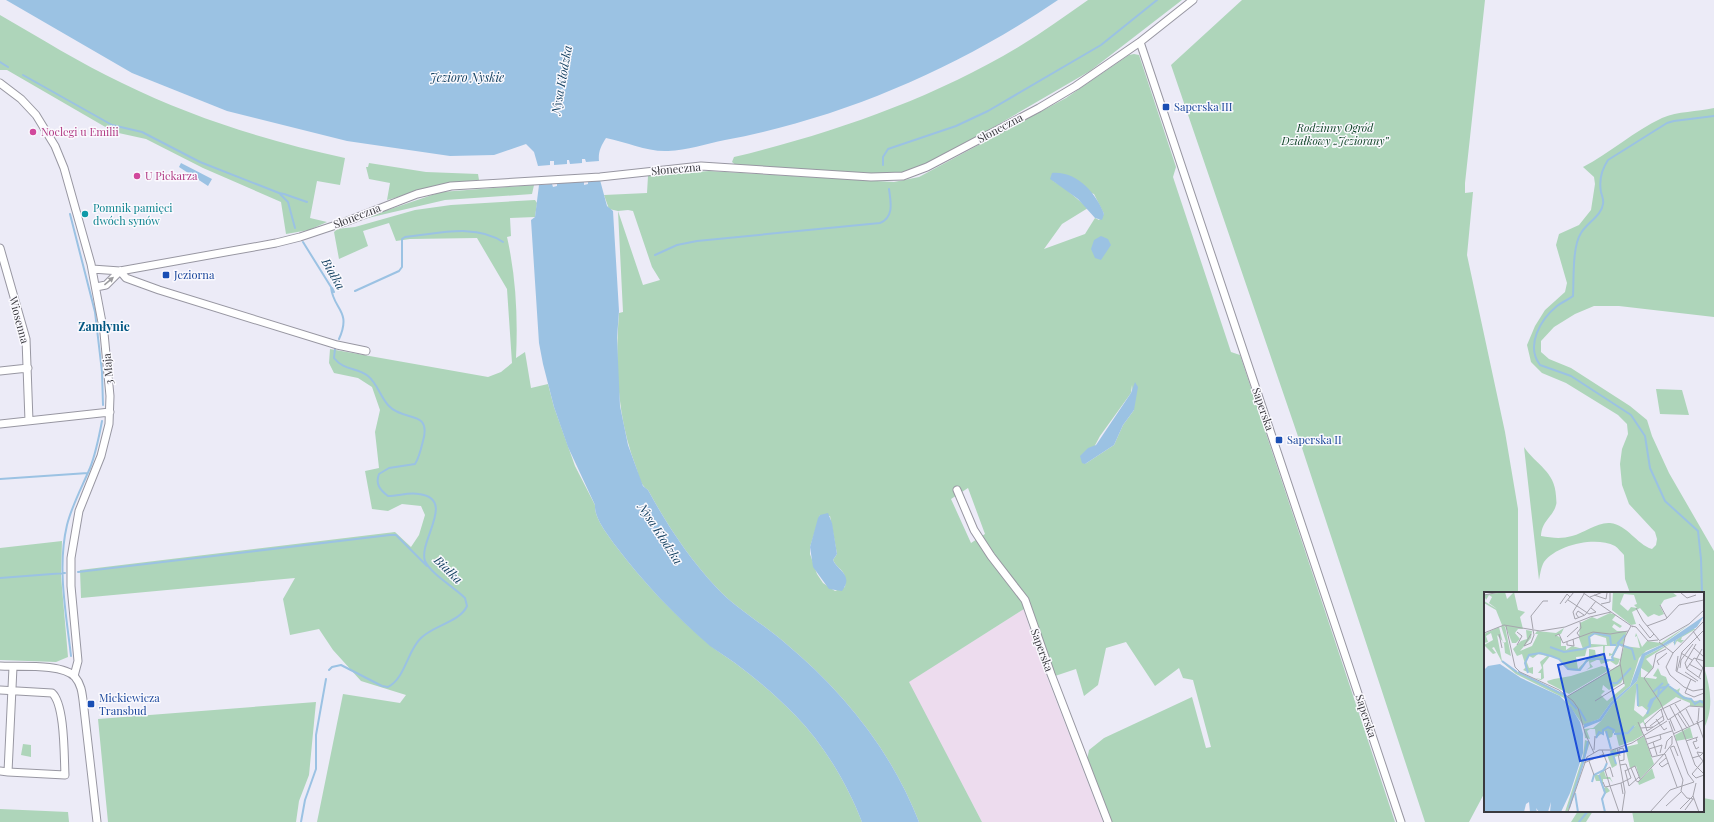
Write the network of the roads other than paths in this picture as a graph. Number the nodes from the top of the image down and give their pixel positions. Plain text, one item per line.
1 (1193, 0) edge
2 (1140, 42) junction
3 (0, 83) edge
4 (0, 248) edge
5 (92, 269) junction
6 (120, 271) junction
7 (96, 287) junction
8 (366, 351) dead end
9 (28, 368) junction
10 (0, 371) edge
11 (110, 412) junction
12 (30, 421) junction
13 (0, 424) edge
14 (957, 490) dead end
15 (0, 666) edge
16 (13, 667) junction
17 (74, 676) junction
18 (0, 690) edge
19 (11, 691) junction
20 (0, 771) edge
21 (8, 772) junction
22 (97, 822) edge
23 (1108, 822) edge
24 (1401, 822) edge

1 - 2 street, Słoneczna
2 - 6 street, Słoneczna
2 - 24 street, Saperska
3 - 5 street, 3 Maja
4 - 9 street, Wiosenna
5 - 6 street, Słoneczna
5 - 7 street, 3 Maja
7 -> 6 street
6 - 8 street
7 - 11 street, 3 Maja
9 - 10 street
9 - 12 street, Wiosenna
11 - 12 street
11 - 17 street, 3 Maja
12 - 13 street
14 - 23 street, Saperska
15 - 16 street
16 - 17 street
16 - 19 street
17 - 22 street
18 - 19 street
19 - 21 street
19 - 21 street
20 - 21 street

